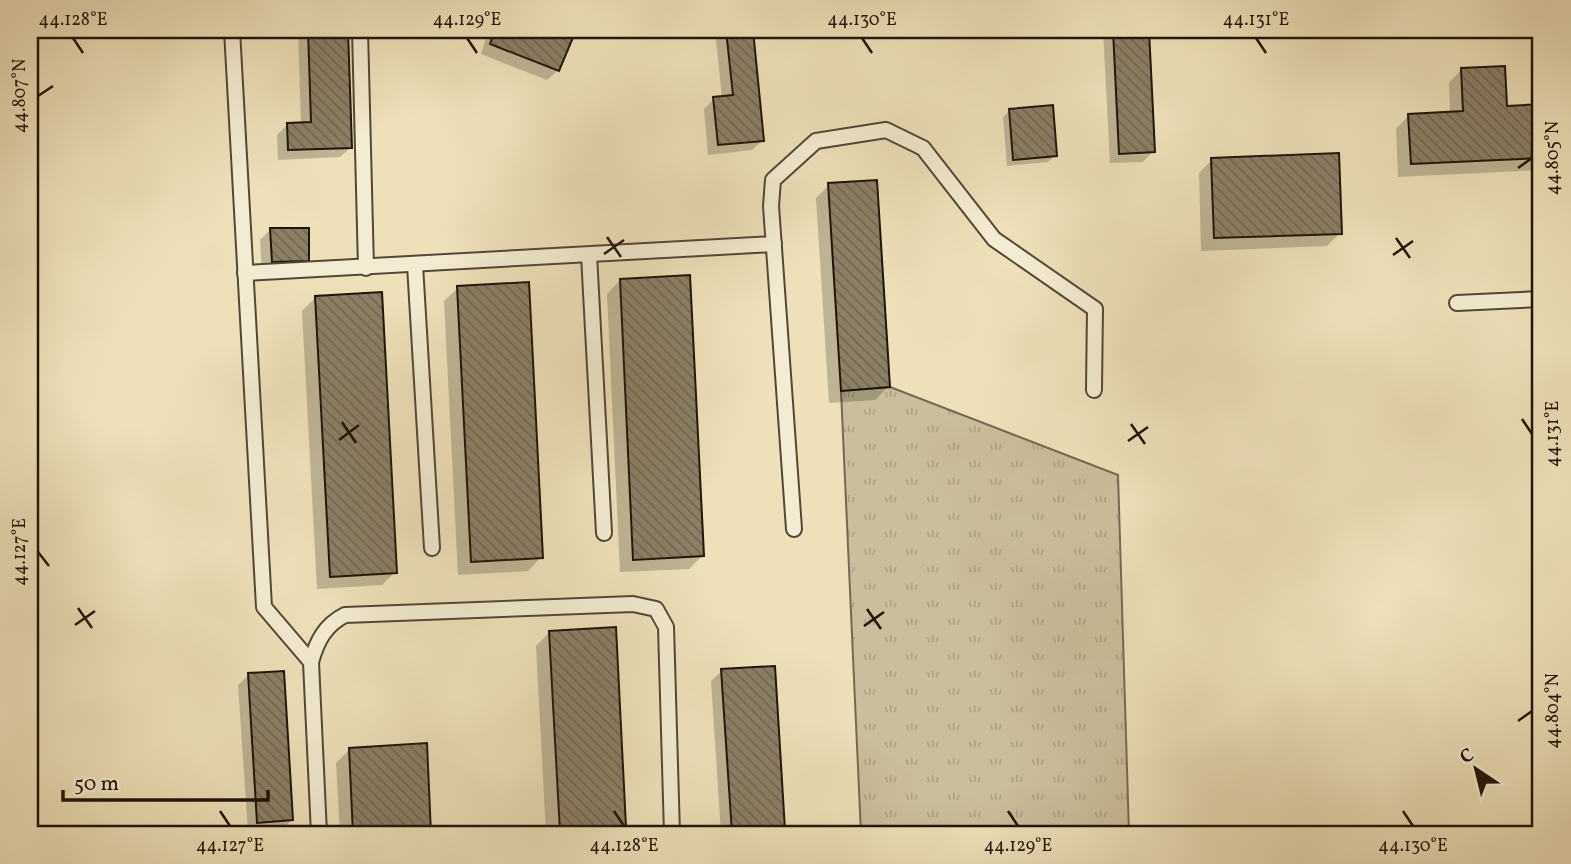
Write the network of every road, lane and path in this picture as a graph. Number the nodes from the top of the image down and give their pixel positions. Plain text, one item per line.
1 (232, 30) edge
2 (360, 30) edge
3 (774, 244) junction
4 (589, 255) junction
5 (415, 265) junction
6 (366, 268) junction
7 (245, 273) junction
8 (1541, 299) edge
9 (1457, 303) dead end
10 (1094, 390) dead end
11 (794, 529) dead end
12 (604, 533) dead end
13 (432, 548) dead end
14 (311, 662) junction
15 (319, 834) edge
16 (672, 834) edge

1 - 7 lane
2 - 6 lane
3 - 4 lane
3 - 10 lane
3 - 11 lane
4 - 5 lane
4 - 12 lane
5 - 6 lane
5 - 13 lane
6 - 7 lane
7 - 14 lane
8 - 9 lane
14 - 15 lane
14 - 16 lane

